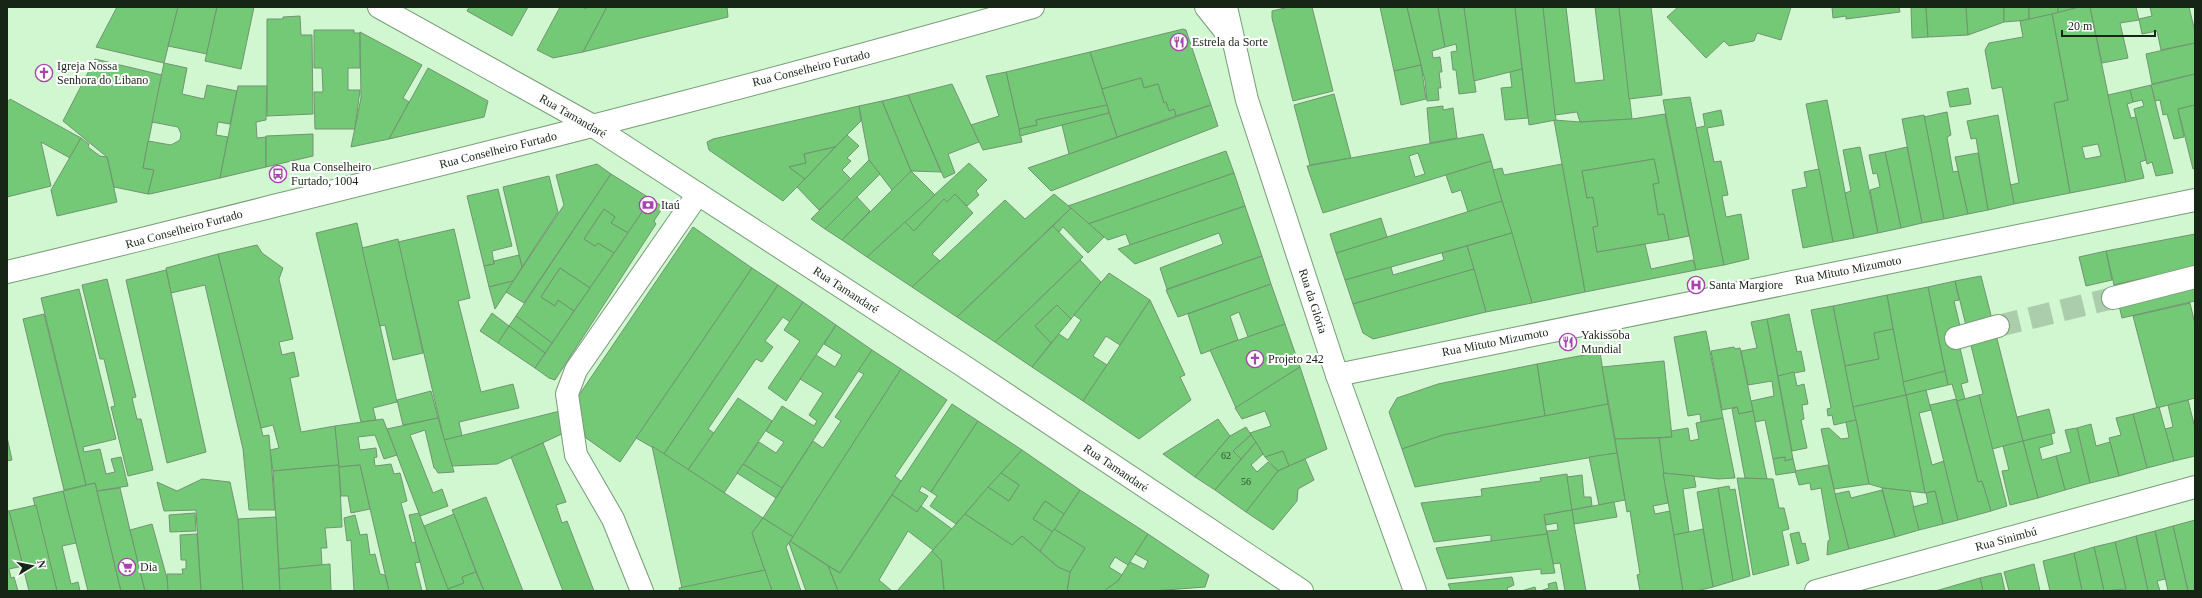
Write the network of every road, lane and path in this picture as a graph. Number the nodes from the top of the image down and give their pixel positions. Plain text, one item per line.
1 (379, 7) edge
2 (1033, 7) edge
3 (1206, 7) edge
4 (1226, 7) edge
5 (1233, 42) junction
6 (593, 126) junction
7 (698, 194) junction
8 (2195, 200) edge
9 (7, 272) edge
10 (2195, 277) edge
11 (2113, 298) tunnel mouth
12 (1998, 326) tunnel mouth
13 (1956, 338) dead end
14 (1337, 375) junction
15 (2195, 487) edge
16 (1408, 588) edge
17 (642, 591) edge
18 (1302, 591) edge
19 (1816, 591) edge

1 - 6 street, Rua Tamandaré
2 - 6 street, Rua Conselheiro Furtado
3 - 5 street
4 - 5 street, Rua da Glória
5 - 14 street, Rua da Glória
6 - 7 street, Rua Tamandaré
6 - 9 street, Rua Conselheiro Furtado
7 - 17 street
7 - 18 street, Rua Tamandaré
8 - 14 street, Rua Mituto Mizumoto
10 - 11 street
12 - 13 street
14 - 16 street, Rua da Glória
15 - 19 street, Rua Sinimbú

